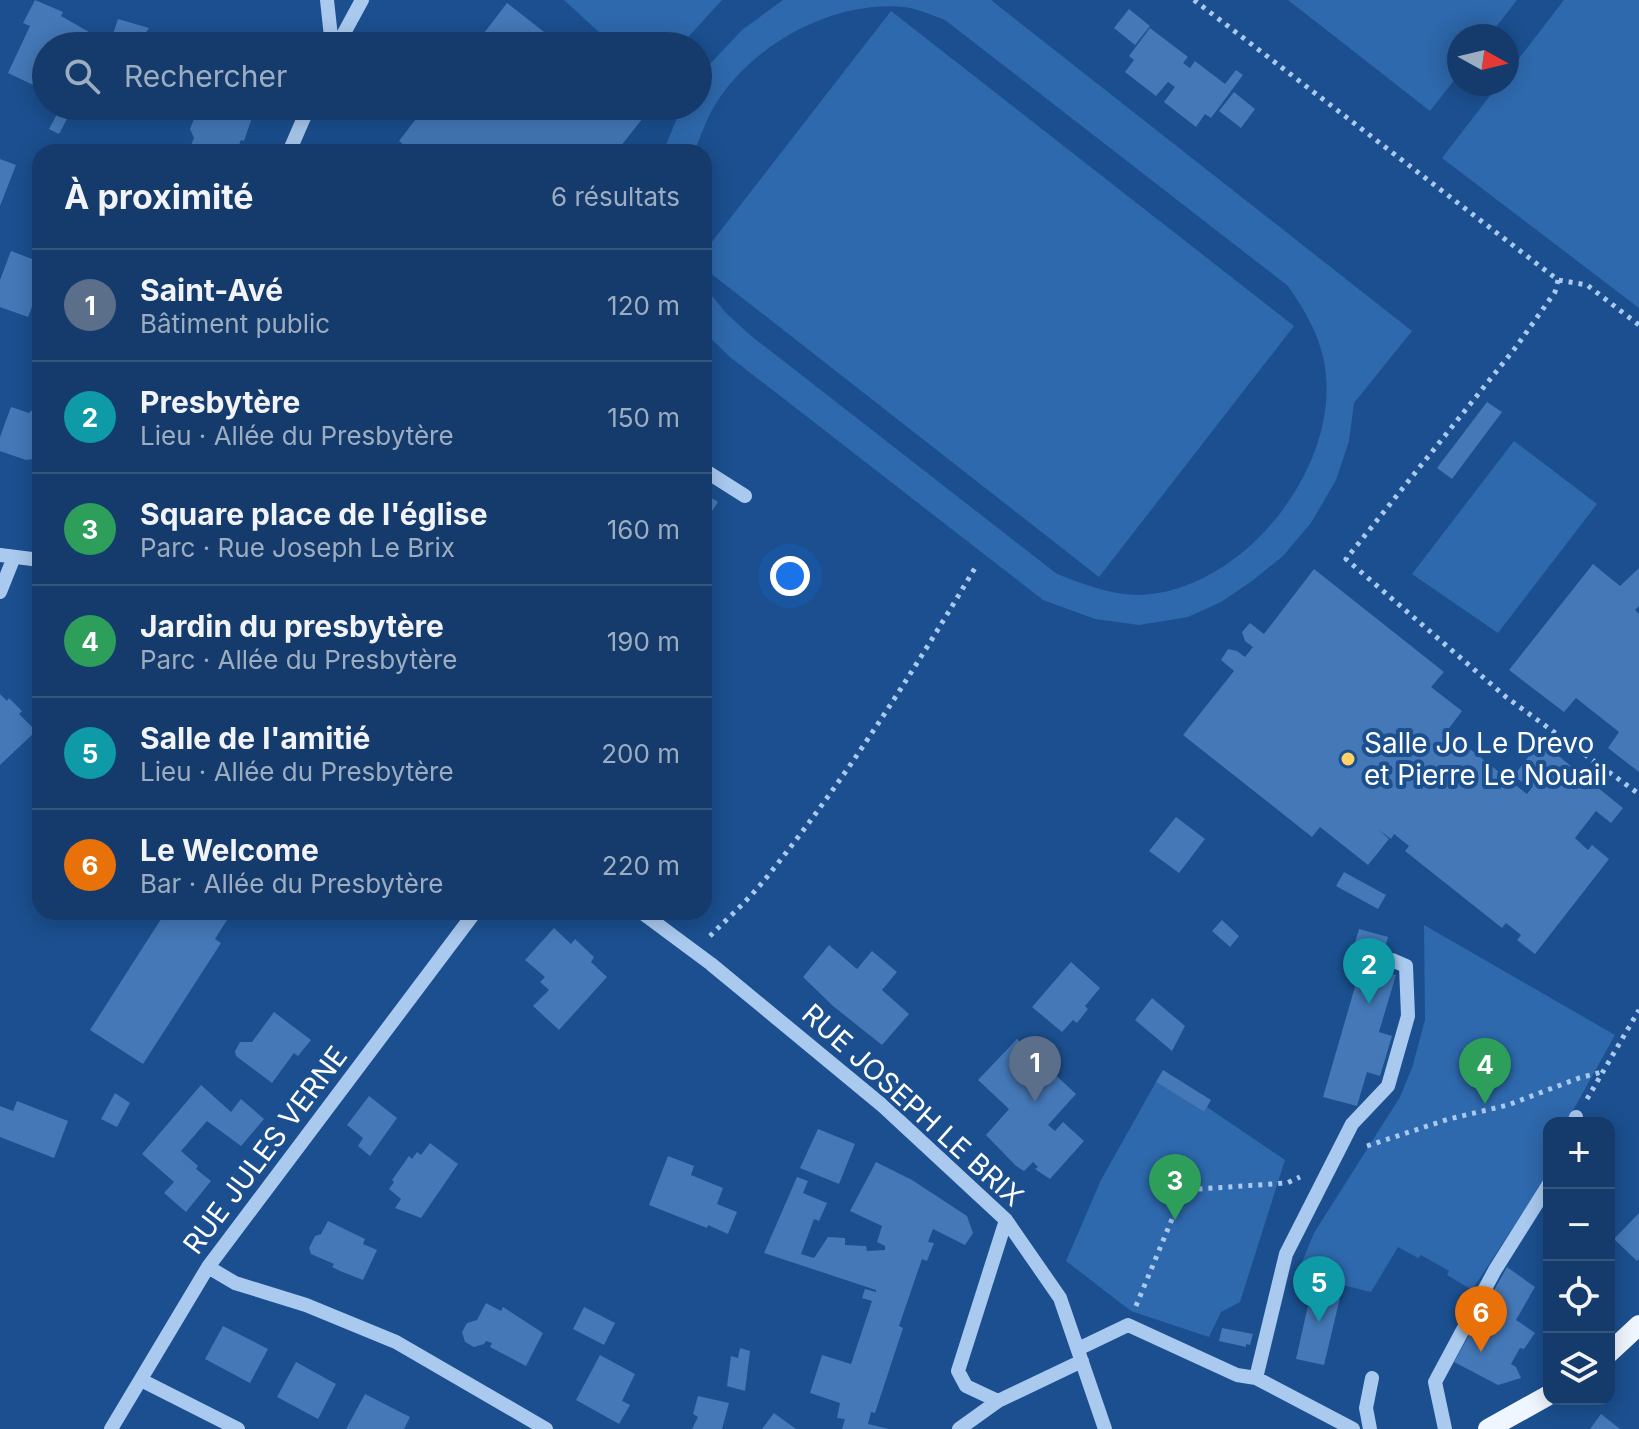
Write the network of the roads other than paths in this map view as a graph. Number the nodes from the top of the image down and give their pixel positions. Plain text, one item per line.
1 (327, 0) edge
2 (362, 0) edge
3 (332, 32) edge
4 (343, 32) edge
5 (303, 120) edge
6 (292, 144) edge
7 (712, 475) edge
8 (745, 496) dead end
9 (7, 556) edge
10 (32, 559) edge
11 (0, 592) edge
12 (469, 920) edge
13 (652, 920) edge
14 (1392, 960) dead end
15 (1546, 1189) edge
16 (1006, 1220) junction
17 (208, 1267) junction
18 (1639, 1325) edge
19 (1615, 1347) edge
20 (1080, 1355) junction
21 (1256, 1378) junction
22 (1372, 1378) dead end
23 (141, 1380) junction
24 (1543, 1400) edge
25 (998, 1401) junction
26 (1511, 1424) edge
27 (111, 1429) edge
28 (238, 1429) edge
29 (546, 1429) edge
30 (959, 1429) edge
31 (1105, 1429) edge
32 (1353, 1429) edge
33 (1370, 1429) edge
34 (1445, 1429) edge
35 (1488, 1429) edge

1 - 3 street
2 - 4 street
5 - 6 street
7 - 8 street
9 - 10 street
9 - 11 street
12 - 17 street, RUE JULES VERNE
13 - 16 street, RUE JOSEPH LE BRIX
14 - 21 street
15 - 34 street
16 - 20 street, RUE JOSEPH LE BRIX
16 - 25 street
17 - 23 street, RUE JULES VERNE
17 - 29 street
18 - 19 main road
20 - 21 street
20 - 25 street
20 - 31 street, RUE JOSEPH LE BRIX
21 - 32 street
22 - 33 street
23 - 27 street, RUE JULES VERNE
23 - 28 street
24 - 26 main road
25 - 30 street
26 - 35 main road

